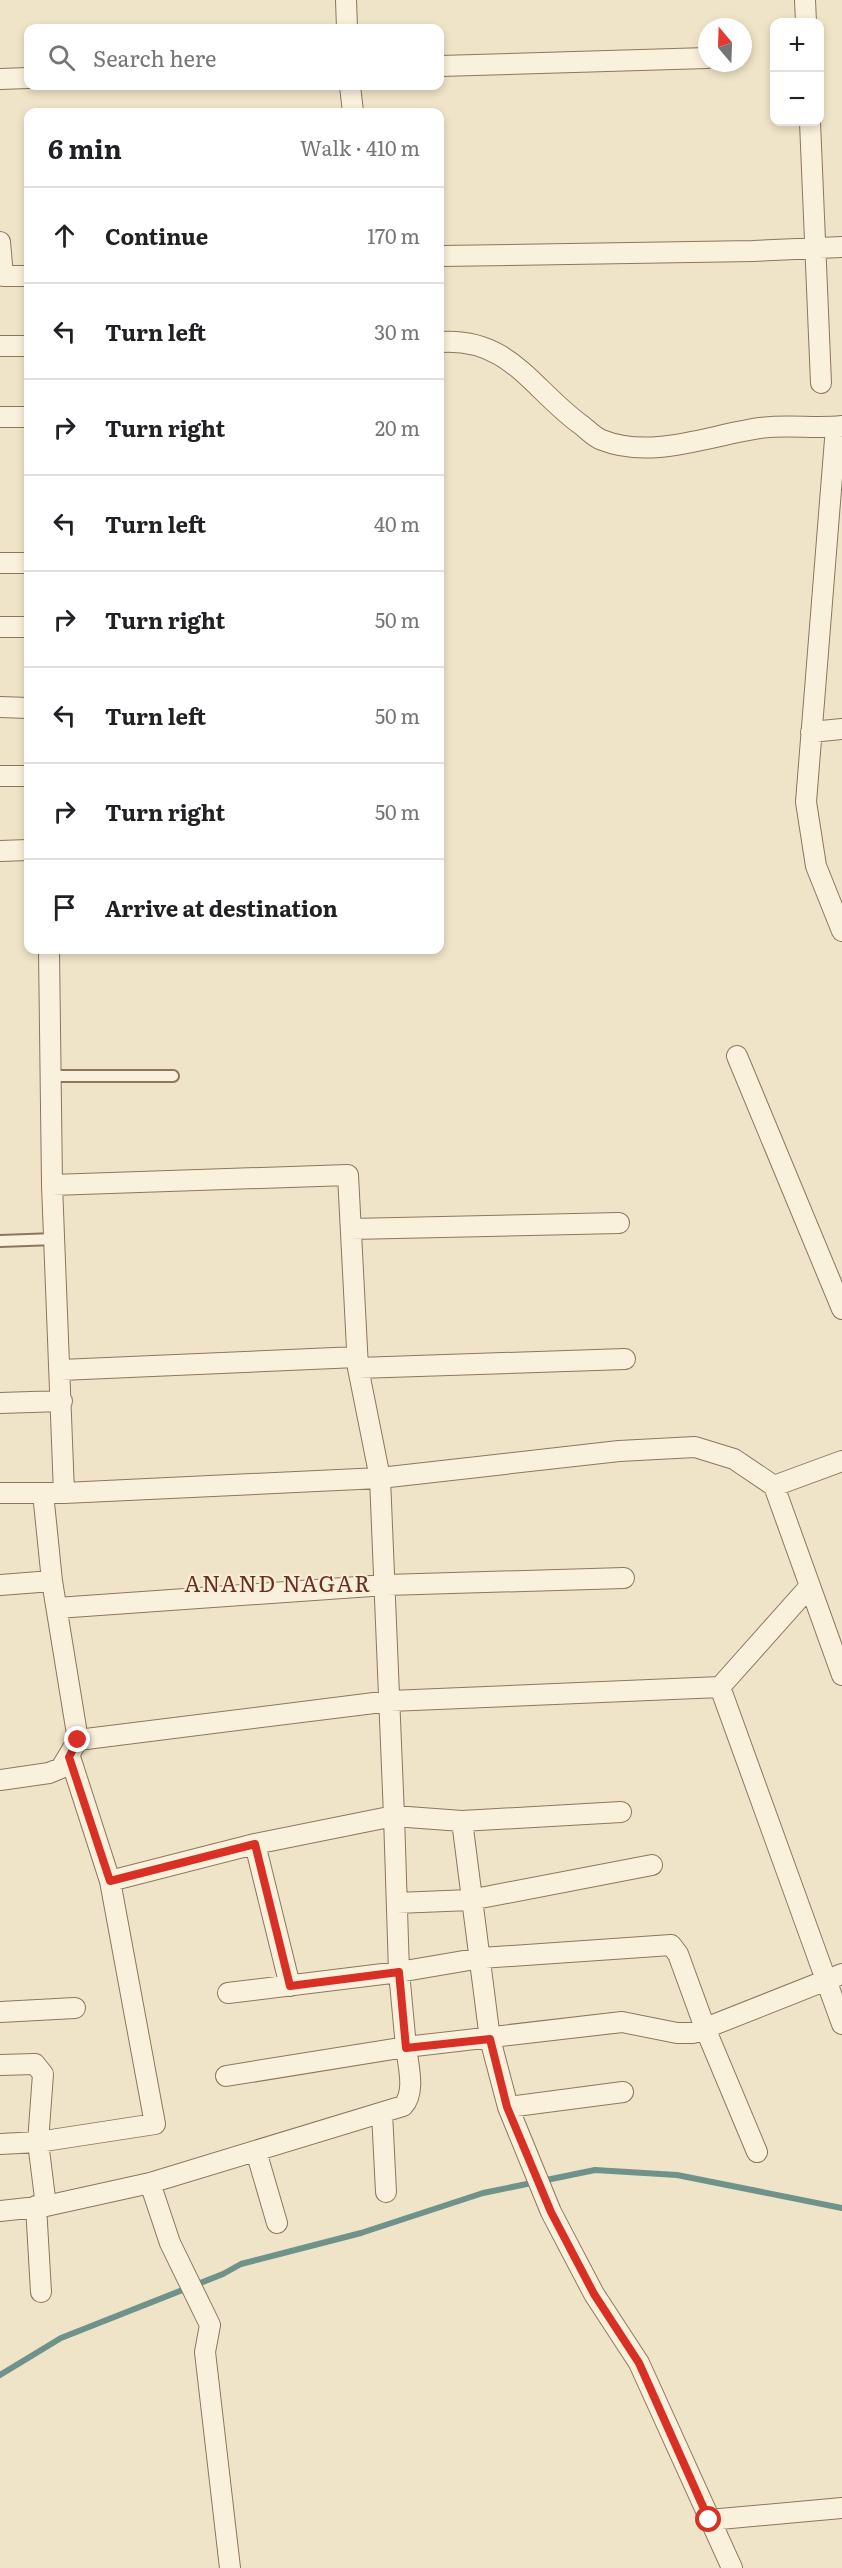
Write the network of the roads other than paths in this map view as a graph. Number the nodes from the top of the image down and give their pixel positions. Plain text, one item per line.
1 (346, 0) edge
2 (805, 0) edge
3 (806, 18) edge
4 (347, 24) edge
5 (698, 58) edge
6 (444, 66) edge
7 (0, 78) edge
8 (24, 78) edge
9 (350, 90) edge
10 (353, 108) edge
11 (810, 126) edge
12 (0, 242) edge
13 (842, 247) edge
14 (815, 248) junction
15 (444, 256) edge
16 (24, 276) edge
17 (444, 342) edge
18 (0, 346) edge
19 (24, 346) edge
20 (821, 382) dead end
21 (0, 417) edge
22 (24, 417) edge
23 (839, 427) edge
24 (0, 563) edge
25 (24, 563) edge
26 (0, 627) edge
27 (24, 627) edge
28 (0, 707) edge
29 (24, 708) edge
30 (842, 729) edge
31 (811, 732) junction
32 (0, 776) edge
33 (24, 776) edge
34 (24, 850) edge
35 (0, 851) edge
36 (842, 931) edge
37 (49, 954) edge
38 (736, 1056) dead end
39 (51, 1076) junction
40 (173, 1076) dead end
41 (52, 1185) junction
42 (619, 1223) dead end
43 (351, 1229) junction
44 (55, 1239) junction
45 (0, 1241) edge
46 (842, 1309) edge
47 (625, 1359) dead end
48 (357, 1363) junction
49 (61, 1370) junction
50 (62, 1401) junction
51 (0, 1403) edge
52 (842, 1461) edge
53 (380, 1478) junction
54 (774, 1486) junction
55 (0, 1493) edge
56 (43, 1493) junction
57 (64, 1493) junction
58 (624, 1578) dead end
59 (52, 1581) junction
60 (0, 1585) edge
61 (386, 1585) junction
62 (810, 1586) junction
63 (57, 1608) junction
64 (842, 1675) edge
65 (720, 1687) junction
66 (390, 1701) junction
67 (74, 1749) junction
68 (0, 1780) edge
69 (621, 1812) dead end
70 (394, 1816) junction
71 (462, 1821) junction
72 (255, 1844) junction
73 (652, 1865) dead end
74 (110, 1881) junction
75 (470, 1900) junction
76 (397, 1903) junction
77 (481, 1958) junction
78 (399, 1972) junction
79 (834, 1978) edge
80 (290, 1986) junction
81 (228, 1993) dead end
82 (75, 2008) dead end
83 (0, 2012) edge
84 (842, 2024) edge
85 (705, 2028) junction
86 (490, 2039) junction
87 (406, 2048) junction
88 (0, 2065) edge
89 (226, 2076) dead end
90 (623, 2092) dead end
91 (507, 2107) junction
92 (382, 2113) junction
93 (38, 2142) junction
94 (0, 2144) edge
95 (256, 2151) junction
96 (757, 2152) dead end
97 (150, 2183) junction
98 (386, 2192) dead end
99 (41, 2206) junction
100 (0, 2211) edge
101 (277, 2223) dead end
102 (41, 2292) dead end
103 (842, 2508) edge
104 (709, 2520) junction
105 (230, 2568) edge
106 (732, 2568) edge

1 - 4 street
2 - 3 street
5 - 6 street
7 - 8 street
9 - 10 street
11 - 14 street
12 - 16 street
13 - 14 street
14 - 15 street
14 - 20 street
17 - 23 street
18 - 19 street
21 - 22 street
23 - 31 street
24 - 25 street
26 - 27 street
28 - 29 street
30 - 31 street
31 - 36 street
32 - 33 street
34 - 35 street
37 - 39 street
38 - 46 street
39 - 40 lane
39 - 41 street
41 - 43 street
41 - 44 street
42 - 43 street
43 - 48 street
44 - 45 lane
44 - 49 street
47 - 48 street
48 - 49 street
48 - 53 street
49 - 50 street
50 - 51 street
50 - 57 street
52 - 54 street
53 - 54 street
53 - 57 street
53 - 61 street
54 - 62 street
55 - 56 street
56 - 57 street
56 - 59 street
58 - 61 street
59 - 60 street
59 - 63 street
61 - 63 street
61 - 66 street
62 - 64 street
62 - 65 street
63 - 67 street
65 - 66 street
65 - 79 street
66 - 67 street
66 - 70 street
67 - 68 street
67 - 74 street
69 - 71 street
70 - 71 street
70 - 72 street
70 - 76 street
71 - 75 street
72 - 74 street
72 - 80 street
73 - 75 street
74 - 93 street
75 - 76 street
75 - 77 street
76 - 78 street
77 - 78 street
77 - 85 street
77 - 86 street
78 - 80 street
78 - 87 street
79 - 84 street
79 - 85 street
80 - 81 street
82 - 83 street
85 - 86 street
85 - 96 street
86 - 87 street
86 - 91 street
87 - 89 street
87 - 92 street
88 - 93 street
90 - 91 street
91 - 104 street
92 - 95 street
92 - 98 street
93 - 94 street
93 - 99 street
95 - 97 street
95 - 101 street
97 - 99 street
97 - 105 street
99 - 100 street
99 - 102 street
103 - 104 street
104 - 106 street

